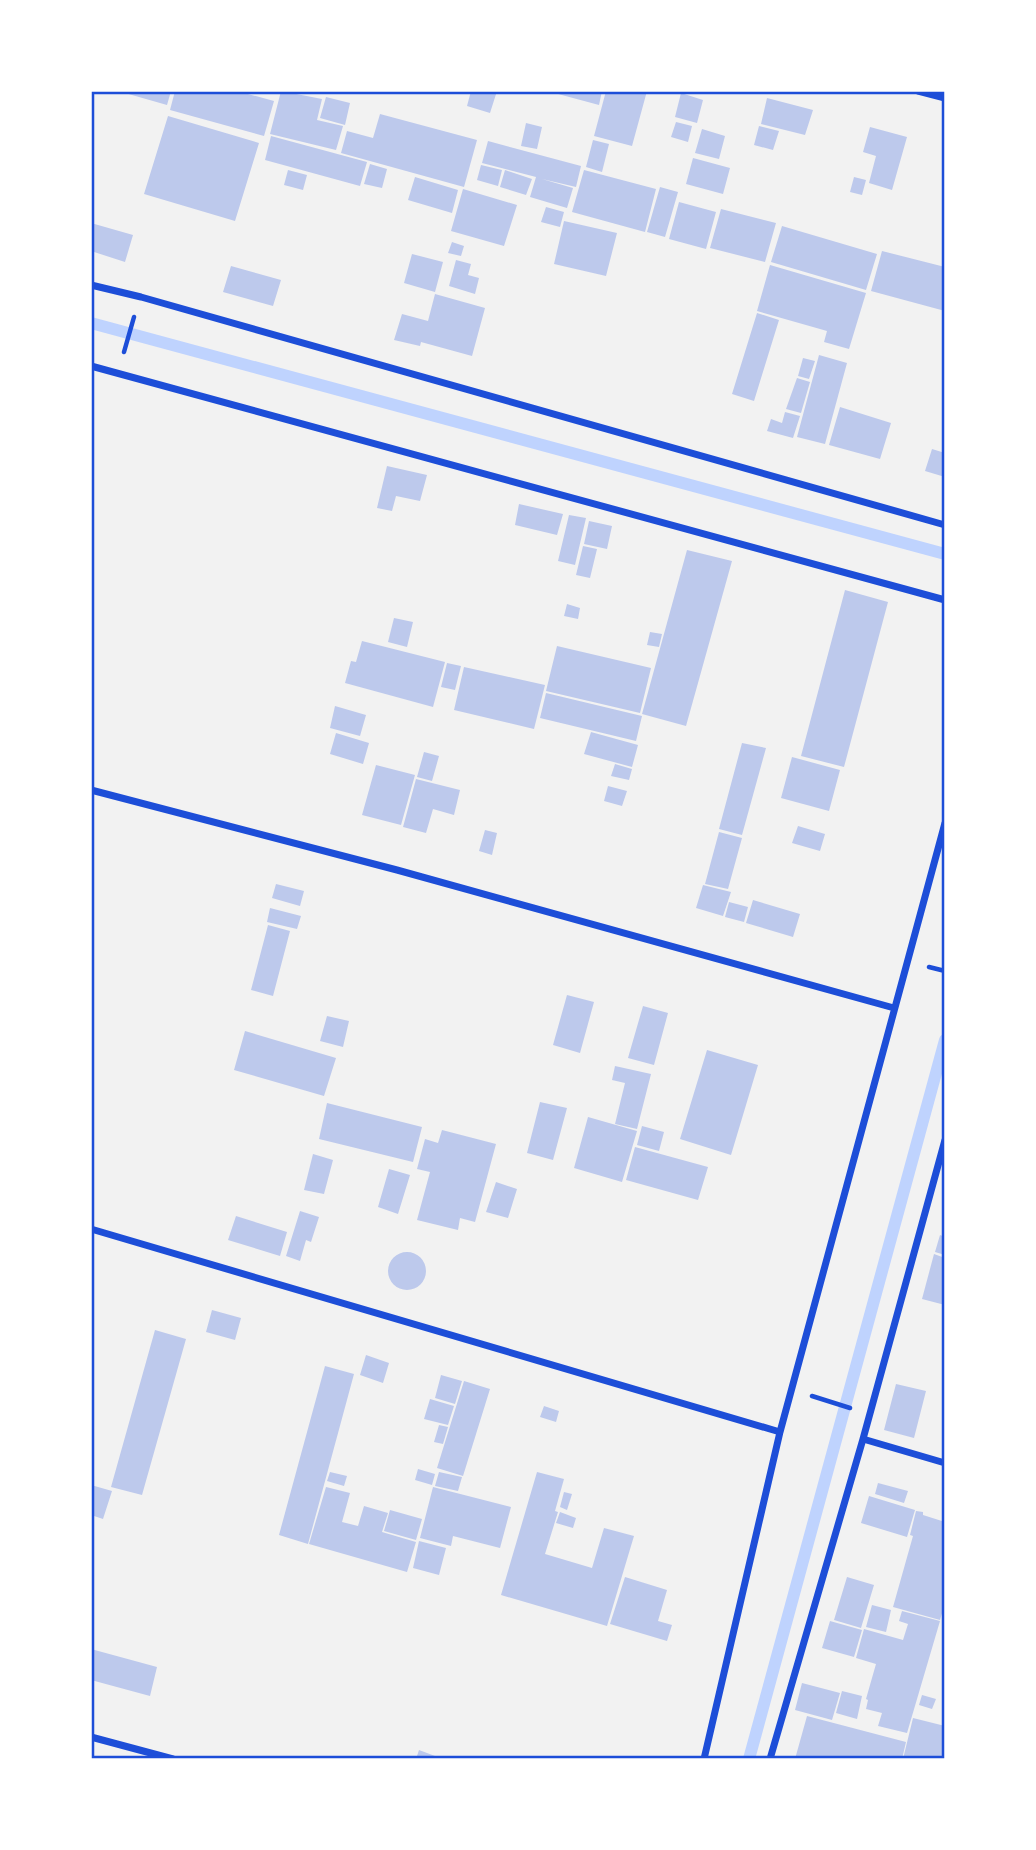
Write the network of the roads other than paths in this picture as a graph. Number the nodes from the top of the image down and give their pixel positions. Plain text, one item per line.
1 (918, 91) edge
2 (945, 98) edge
3 (91, 285) edge
4 (91, 366) edge
5 (945, 526) edge
6 (945, 600) edge
7 (91, 790) edge
8 (945, 823) edge
9 (894, 1008) junction
10 (945, 1140) edge
11 (91, 1229) edge
12 (780, 1432) junction
13 (863, 1438) junction
14 (945, 1463) edge
15 (91, 1737) edge
16 (173, 1759) edge
17 (704, 1759) edge
18 (769, 1759) edge

1 - 2 street
3 - 5 street
4 - 6 street
7 - 9 street
8 - 9 street
9 - 12 street
10 - 13 street
11 - 12 street
12 - 17 street
13 - 14 street
13 - 18 street
15 - 16 street

